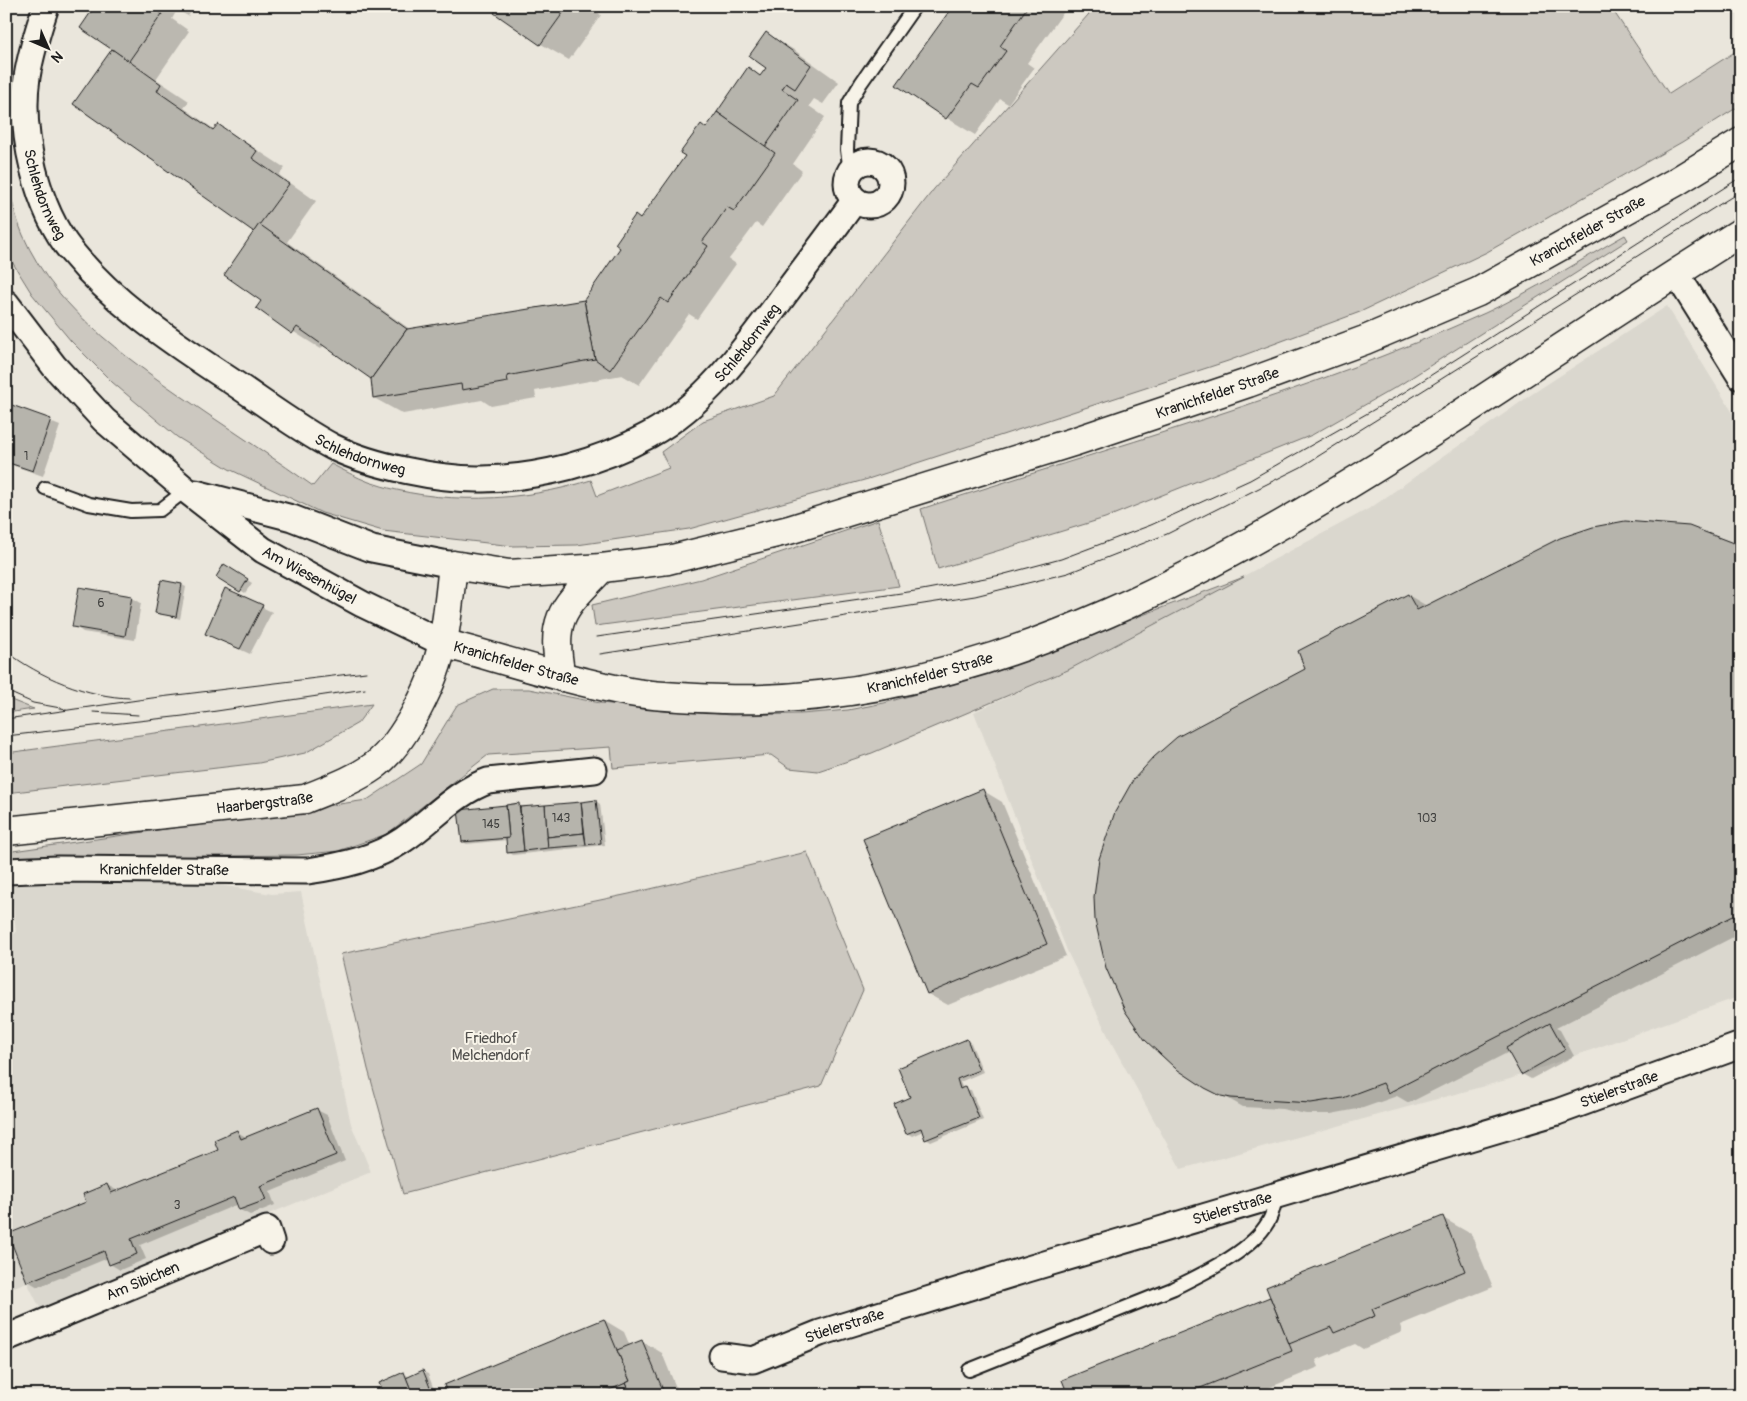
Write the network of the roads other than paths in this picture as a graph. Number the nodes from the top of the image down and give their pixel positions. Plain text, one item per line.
1 (46, 6) edge
2 (915, 6) edge
3 (1741, 142) edge
4 (850, 172) junction
5 (855, 200) junction
6 (1741, 232) edge
7 (1676, 273) junction
8 (6, 303) edge
9 (1741, 377) edge
10 (45, 488) dead end
11 (186, 490) junction
12 (453, 565) junction
13 (602, 568) junction
14 (443, 643) junction
15 (561, 676) junction
16 (594, 770) dead end
17 (6, 831) edge
18 (6, 871) edge
19 (1741, 1045) edge
20 (1277, 1196) junction
21 (271, 1241) dead end
22 (6, 1338) edge
23 (722, 1356) dead end
24 (969, 1370) dead end

1 - 5 street, Schlehdornweg
2 - 4 lane
3 - 13 main road, Kranichfelder Straße
4 - 5 street
4 - 5 street
6 - 7 main road, Kranichfelder Straße
7 - 9 street
7 - 15 main road, Kranichfelder Straße
8 - 11 street, Am Wiesenhügel
10 - 11 lane
11 - 12 street, Am Wiesenhügel
11 - 14 street, Am Wiesenhügel
12 - 13 main road, Kranichfelder Straße
12 - 14 main road, Kranichfelder Straße
13 - 15 main road
14 - 15 main road, Kranichfelder Straße
14 - 17 main road, Haarbergstraße
16 - 18 street, Kranichfelder Straße
19 - 20 street, Stielerstraße
20 - 23 street, Stielerstraße
20 - 24 lane
21 - 22 street, Am Sibichen

